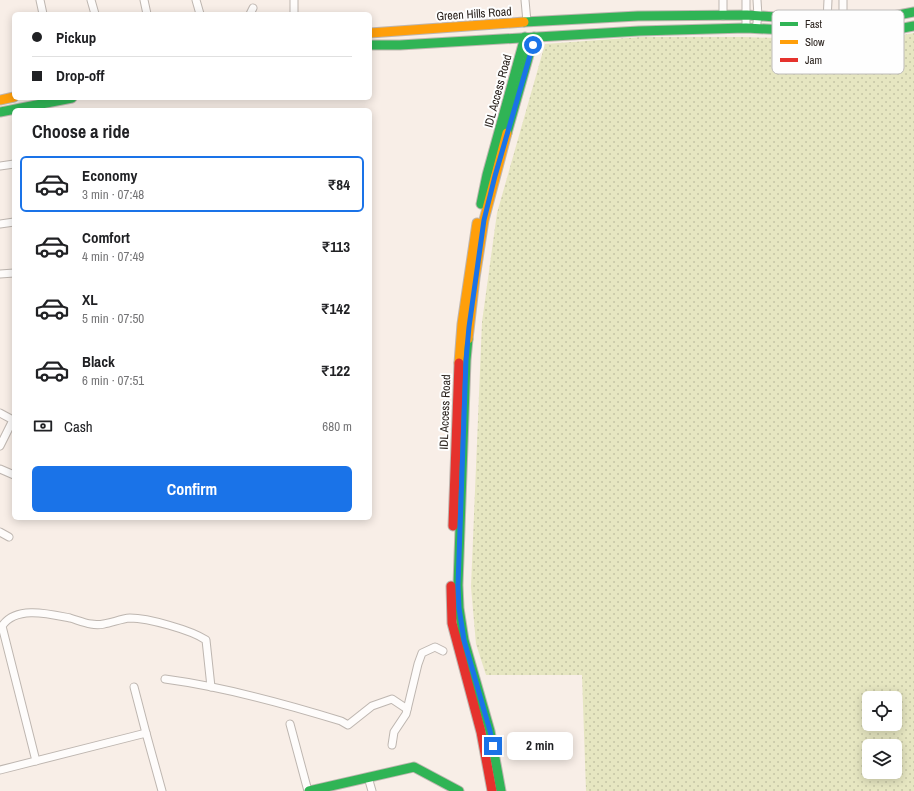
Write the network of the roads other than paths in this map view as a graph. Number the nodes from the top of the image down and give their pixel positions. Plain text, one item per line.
1 (40, 0) edge
2 (92, 0) edge
3 (144, 0) edge
4 (196, 0) edge
5 (294, 0) edge
6 (525, 0) edge
7 (723, 0) edge
8 (746, 0) edge
9 (757, 0) edge
10 (828, 0) edge
11 (828, 10) edge
12 (43, 12) edge
13 (95, 12) edge
14 (147, 12) edge
15 (199, 12) edge
16 (294, 12) edge
17 (914, 12) edge
18 (904, 14) edge
19 (747, 15) junction
20 (723, 16) junction
21 (758, 16) junction
22 (772, 17) edge
23 (527, 22) junction
24 (914, 26) edge
25 (746, 28) junction
26 (904, 28) edge
27 (756, 29) junction
28 (772, 30) edge
29 (372, 34) edge
30 (525, 37) junction
31 (534, 37) junction
32 (372, 45) edge
33 (12, 97) edge
34 (0, 100) edge
35 (63, 100) edge
36 (28, 108) edge
37 (12, 110) edge
38 (0, 112) edge
39 (12, 164) edge
40 (0, 166) edge
41 (491, 175) junction
42 (12, 222) edge
43 (0, 224) edge
44 (0, 273) edge
45 (12, 273) edge
46 (0, 414) edge
47 (12, 418) edge
48 (12, 420) edge
49 (0, 446) edge
50 (0, 469) edge
51 (12, 474) edge
52 (0, 532) edge
53 (9, 537) dead end
54 (443, 651) dead end
55 (165, 679) dead end
56 (211, 686) junction
57 (134, 687) dead end
58 (407, 709) junction
59 (290, 724) dead end
60 (146, 733) junction
61 (392, 746) dead end
62 (36, 760) junction
63 (0, 770) edge
64 (368, 777) junction
65 (321, 789) edge
66 (162, 791) edge
67 (308, 791) edge
68 (372, 791) edge
69 (459, 791) edge
70 (492, 791) edge
71 (501, 791) edge

1 - 12 street
2 - 13 street
3 - 14 street
4 - 15 street
5 - 16 street
6 - 23 street
7 - 20 street
8 - 19 street
9 - 21 street
10 - 11 street
17 - 18 street, Green Hills Road
19 - 20 street, Green Hills Road
19 - 21 street, Green Hills Road
19 - 25 street
20 - 23 street, Green Hills Road
21 - 22 street, Green Hills Road
21 - 27 street
23 - 29 street, Green Hills Road
24 - 26 street
25 - 27 street
25 - 31 street
27 - 28 street
30 - 31 street
30 - 32 street
30 - 41 street, IDL Access Road
31 - 41 street
33 - 34 street
35 - 36 street
37 - 38 street
39 - 40 street
41 - 70 street, IDL Access Road
41 - 71 street
42 - 43 street
44 - 45 street
46 - 47 street
48 - 49 street
50 - 51 street
52 - 53 street
54 - 58 street
55 - 56 street
56 - 58 street
56 - 62 street
57 - 60 street
58 - 61 street
59 - 67 street
60 - 62 street
60 - 66 street
62 - 63 street
64 - 65 street
64 - 68 street
64 - 69 street
65 - 67 street

